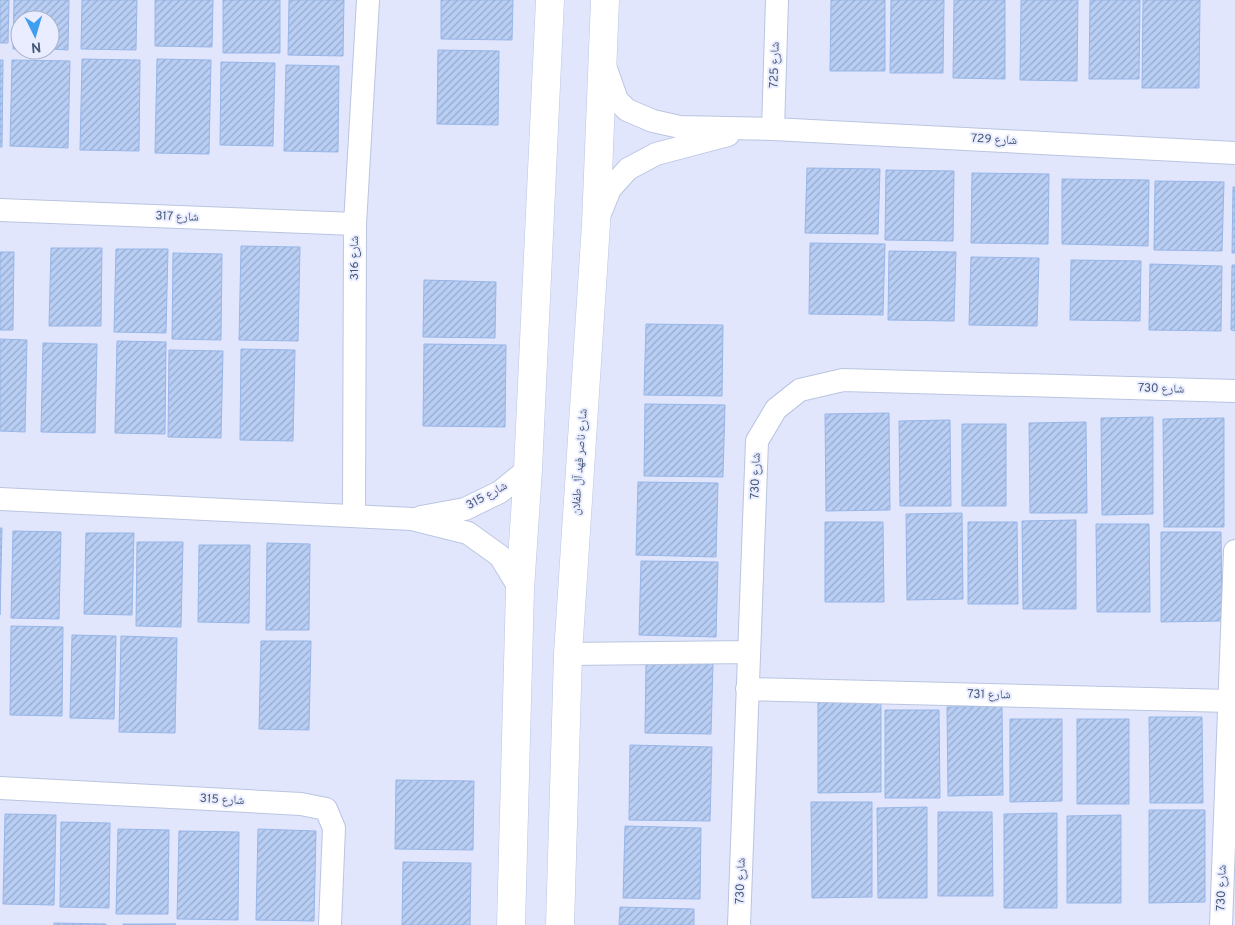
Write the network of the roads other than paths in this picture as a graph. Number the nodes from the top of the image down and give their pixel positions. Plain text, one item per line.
1 (368, 0) edge
2 (550, 0) edge
3 (604, 0) edge
4 (777, 0) edge
5 (603, 61) junction
6 (764, 129) junction
7 (1235, 153) edge
8 (0, 210) edge
9 (355, 224) junction
10 (596, 224) junction
11 (1235, 392) edge
12 (528, 470) junction
13 (0, 499) edge
14 (354, 516) junction
15 (412, 519) junction
16 (1235, 551) edge
17 (520, 589) junction
18 (749, 652) junction
19 (568, 654) junction
20 (748, 689) junction
21 (1230, 701) junction
22 (0, 788) edge
23 (330, 925) edge
24 (511, 925) edge
25 (560, 925) edge
26 (739, 925) edge
27 (1221, 925) edge

1 - 9 street, شارع 316
2 - 12 street
3 - 5 street, شارع ناصر فهد آل طفلان
4 - 6 street, شارع 725
5 - 6 street, شارع 729
5 - 10 street, شارع ناصر فهد آل طفلان
6 - 7 street, شارع 729
6 - 10 street, شارع 729
8 - 9 street, شارع 317
9 - 14 street, شارع 316
10 - 19 street, شارع ناصر فهد آل طفلان
11 - 18 street, شارع 730
12 - 15 street, شارع 315
12 - 17 street
13 - 14 street, شارع 315
14 - 15 street, شارع 315
15 - 17 street, شارع 315
16 - 21 street, شارع 730
17 - 24 street
18 - 19 street
18 - 20 street, شارع 730
19 - 25 street, شارع ناصر فهد آل طفلان
20 - 21 street, شارع 731
20 - 26 street, شارع 730
21 - 27 street, شارع 730
22 - 23 street, شارع 315

